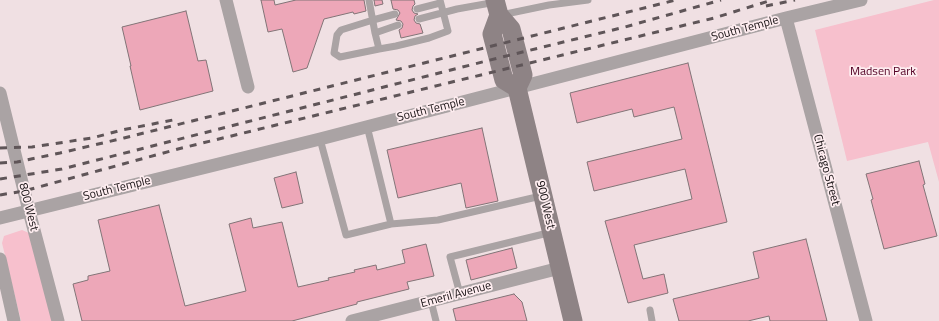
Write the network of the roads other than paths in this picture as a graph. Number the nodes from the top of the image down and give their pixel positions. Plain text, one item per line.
1 (226, 0) edge
2 (369, 0) edge
3 (588, 0) edge
4 (861, 0) edge
5 (440, 2) edge
6 (497, 6) edge
7 (417, 9) dead end
8 (442, 12) junction
9 (395, 14) dead end
10 (786, 18) junction
11 (419, 19) dead end
12 (373, 20) junction
13 (398, 25) dead end
14 (375, 33) junction
15 (379, 49) junction
16 (248, 87) dead end
17 (516, 88) junction
18 (0, 93) edge
19 (367, 126) junction
20 (320, 139) junction
21 (543, 196) junction
22 (28, 211) junction
23 (0, 218) edge
24 (391, 224) junction
25 (552, 232) junction
26 (0, 259) edge
27 (560, 268) junction
28 (460, 294) junction
29 (431, 301) junction
30 (650, 310) dead end
31 (14, 321) edge
32 (58, 321) edge
33 (352, 321) edge
34 (436, 321) edge
35 (573, 321) edge
36 (652, 321) edge
37 (866, 321) edge

1 - 16 street
2 - 12 lane
3 - 6 lane
4 - 10 street, South Temple
5 - 7 lane
5 - 8 lane
6 - 8 lane
6 - 17 main road
8 - 11 lane
8 - 15 lane
9 - 12 lane
10 - 17 street, South Temple
10 - 37 street, Chicago Street
12 - 14 lane
12 - 15 lane
13 - 14 lane
14 - 15 lane
17 - 19 street, South Temple
17 - 21 main road, 900 West
18 - 22 street, 800 West
19 - 20 street, South Temple
19 - 24 lane
20 - 22 street, South Temple
20 - 24 lane
21 - 24 lane
21 - 25 main road, 900 West
22 - 23 street, South Temple
22 - 32 street, 800 West
25 - 27 main road, 900 West
25 - 28 lane
26 - 31 street
27 - 28 street, Emeril Avenue
27 - 35 main road, 900 West
28 - 29 street, Emeril Avenue
29 - 33 street, Emeril Avenue
29 - 34 lane
30 - 36 lane

